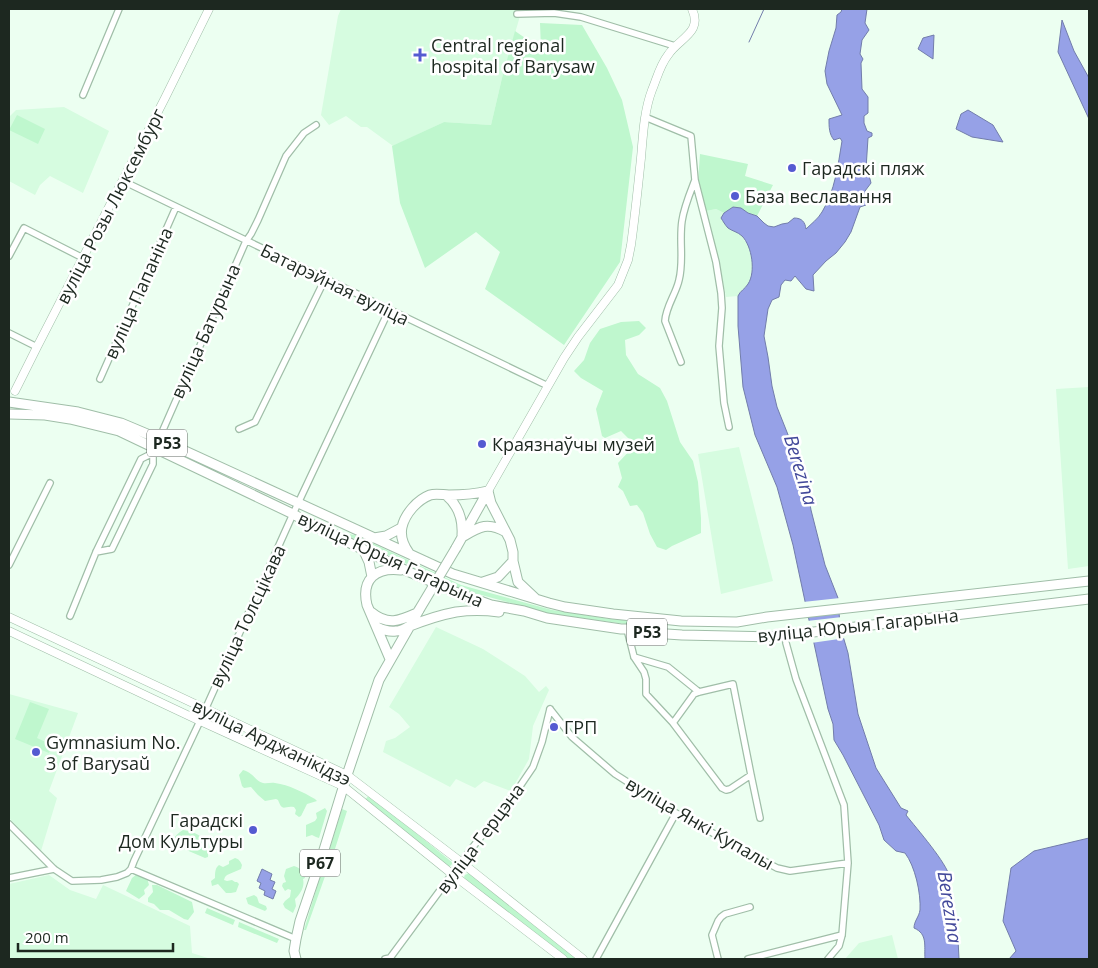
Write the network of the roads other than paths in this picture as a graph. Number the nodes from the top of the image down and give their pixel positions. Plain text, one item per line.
1 (119, 9) edge
2 (209, 9) edge
3 (579, 9) edge
4 (692, 9) edge
5 (517, 14) dead end
6 (581, 17) junction
7 (675, 46) junction
8 (83, 95) dead end
9 (645, 117) junction
10 (316, 125) dead end
11 (695, 180) junction
12 (122, 181) junction
13 (176, 207) junction
14 (246, 241) junction
15 (9, 256) edge
16 (83, 258) junction
17 (325, 279) junction
18 (389, 310) junction
19 (9, 333) edge
20 (37, 347) junction
21 (681, 362) dead end
22 (100, 379) dead end
23 (548, 386) junction
24 (15, 391) joint
25 (9, 402) edge
26 (9, 414) edge
27 (730, 427) dead end
28 (239, 429) dead end
29 (155, 446) junction
30 (50, 484) dead end
31 (488, 491) junction
32 (446, 495) junction
33 (299, 503) junction
34 (294, 514) junction
35 (401, 528) junction
36 (506, 532) junction
37 (374, 538) junction
38 (462, 538) junction
39 (363, 549) junction
40 (96, 552) junction
41 (408, 553) junction
42 (513, 561) junction
43 (9, 565) edge
44 (407, 571) junction
45 (372, 577) junction
46 (482, 582) junction
47 (1089, 582) edge
48 (537, 599) junction
49 (1089, 599) edge
50 (371, 612) junction
51 (418, 612) junction
52 (524, 612) junction
53 (70, 616) dead end
54 (9, 617) edge
55 (377, 627) junction
56 (409, 627) junction
57 (627, 629) junction
58 (9, 631) edge
59 (786, 643) dead end
60 (634, 657) junction
61 (390, 659) junction
62 (699, 692) junction
63 (205, 708) junction
64 (550, 709) joint
65 (200, 721) junction
66 (673, 723) junction
67 (347, 774) junction
68 (750, 775) junction
69 (343, 786) junction
70 (676, 813) junction
71 (760, 818) dead end
72 (9, 824) edge
73 (461, 862) junction
74 (848, 863) junction
75 (54, 869) junction
76 (131, 869) junction
77 (452, 874) junction
78 (9, 878) edge
79 (750, 907) dead end
80 (842, 935) junction
81 (296, 939) junction
82 (388, 958) edge
83 (296, 959) edge
84 (563, 959) edge
85 (583, 959) edge
86 (596, 959) edge
87 (718, 959) edge
88 (748, 959) edge
89 (828, 959) edge

1 - 8 street
2 - 12 main road, вуліца Розы Люксембург
3 - 6 street
4 - 7 main road
5 - 6 street
6 - 7 street
7 - 9 main road
9 - 11 street
9 - 23 main road
10 - 14 street, вуліца Батурына
11 - 21 street
11 - 27 street
12 - 13 street, Батарэйная вуліца
12 - 16 main road, вуліца Розы Люксембург
13 - 14 street, Батарэйная вуліца
13 - 22 street, вуліца Папаніна
14 - 17 street, Батарэйная вуліца
14 - 29 street, вуліца Батурына
15 - 16 street
16 - 20 main road, вуліца Розы Люксембург
17 - 18 street, Батарэйная вуліца
17 - 28 street
18 - 23 street, Батарэйная вуліца
18 - 33 street, вуліца Толсцікава
19 - 20 street
20 - 24 main road, вуліца Розы Люксембург
23 - 31 main road
24 - 25 street, вуліца Розы Люксембург
25 - 29 main road, вуліца Юрыя Гагарына / Р53
26 - 29 main road, вуліца Юрыя Гагарына / Р53
29 - 33 main road, вуліца Юрыя Гагарына / Р53
29 - 34 main road, вуліца Юрыя Гагарына / Р53
29 - 40 street, вуліца Батурына
29 - 40 street, вуліца Батурына
30 - 43 street
31 - 32 main road
31 - 36 main road
31 - 38 main road
32 - 35 main road
32 - 38 main road
33 - 34 street, вуліца Толсцікава
33 - 37 main road, вуліца Юрыя Гагарына / Р53
34 - 39 main road, вуліца Юрыя Гагарына / Р53
34 - 63 street, вуліца Толсцікава
35 - 37 main road
35 - 41 main road
36 - 38 main road
36 - 42 main road
37 - 41 main road, вуліца Юрыя Гагарына / Р53
38 - 51 main road, Р67, bridge
39 - 44 main road, вуліца Юрыя Гагарына / Р53
39 - 45 main road
40 - 53 street, вуліца Батурына
41 - 46 main road, вуліца Юрыя Гагарына / Р53
42 - 46 main road
42 - 48 main road
44 - 45 main road
44 - 52 main road, вуліца Юрыя Гагарына / Р53
45 - 50 main road
46 - 48 main road, вуліца Юрыя Гагарына / Р53
47 - 48 main road, вуліца Юрыя Гагарына / Р53
49 - 57 main road, вуліца Юрыя Гагарына / Р53
50 - 51 main road
50 - 55 main road
51 - 56 main road, Р67
52 - 56 main road
52 - 57 main road, вуліца Юрыя Гагарына / Р53
54 - 63 main road, вуліца Арджанікідзэ
55 - 56 main road
55 - 61 main road
56 - 61 main road, Р67
57 - 60 street
58 - 65 main road, вуліца Арджанікідзэ
59 - 74 street
60 - 62 street
60 - 66 street
61 - 67 main road, Р67
62 - 66 street
62 - 68 street
63 - 65 street, вуліца Толсцікава
63 - 67 main road, вуліца Арджанікідзэ
64 - 70 street, вуліца Янкі Купалы
64 - 73 street, вуліца Герцэна
65 - 69 main road, вуліца Арджанікідзэ
65 - 76 street, вуліца Толсцікава
66 - 68 street
67 - 69 main road, Р67
67 - 73 main road, вуліца Арджанікідзэ
68 - 71 street
69 - 77 main road, вуліца Арджанікідзэ
69 - 81 main road, Р67
70 - 74 street, вуліца Янкі Купалы
70 - 86 street
72 - 75 street
73 - 77 street, вуліца Герцэна
73 - 85 main road, вуліца Арджанікідзэ
74 - 80 street
75 - 76 street
75 - 78 street
76 - 81 street
77 - 82 street, вуліца Герцэна
77 - 84 main road, вуліца Арджанікідзэ
79 - 87 street
80 - 88 street
80 - 89 street
81 - 83 main road, Р67

